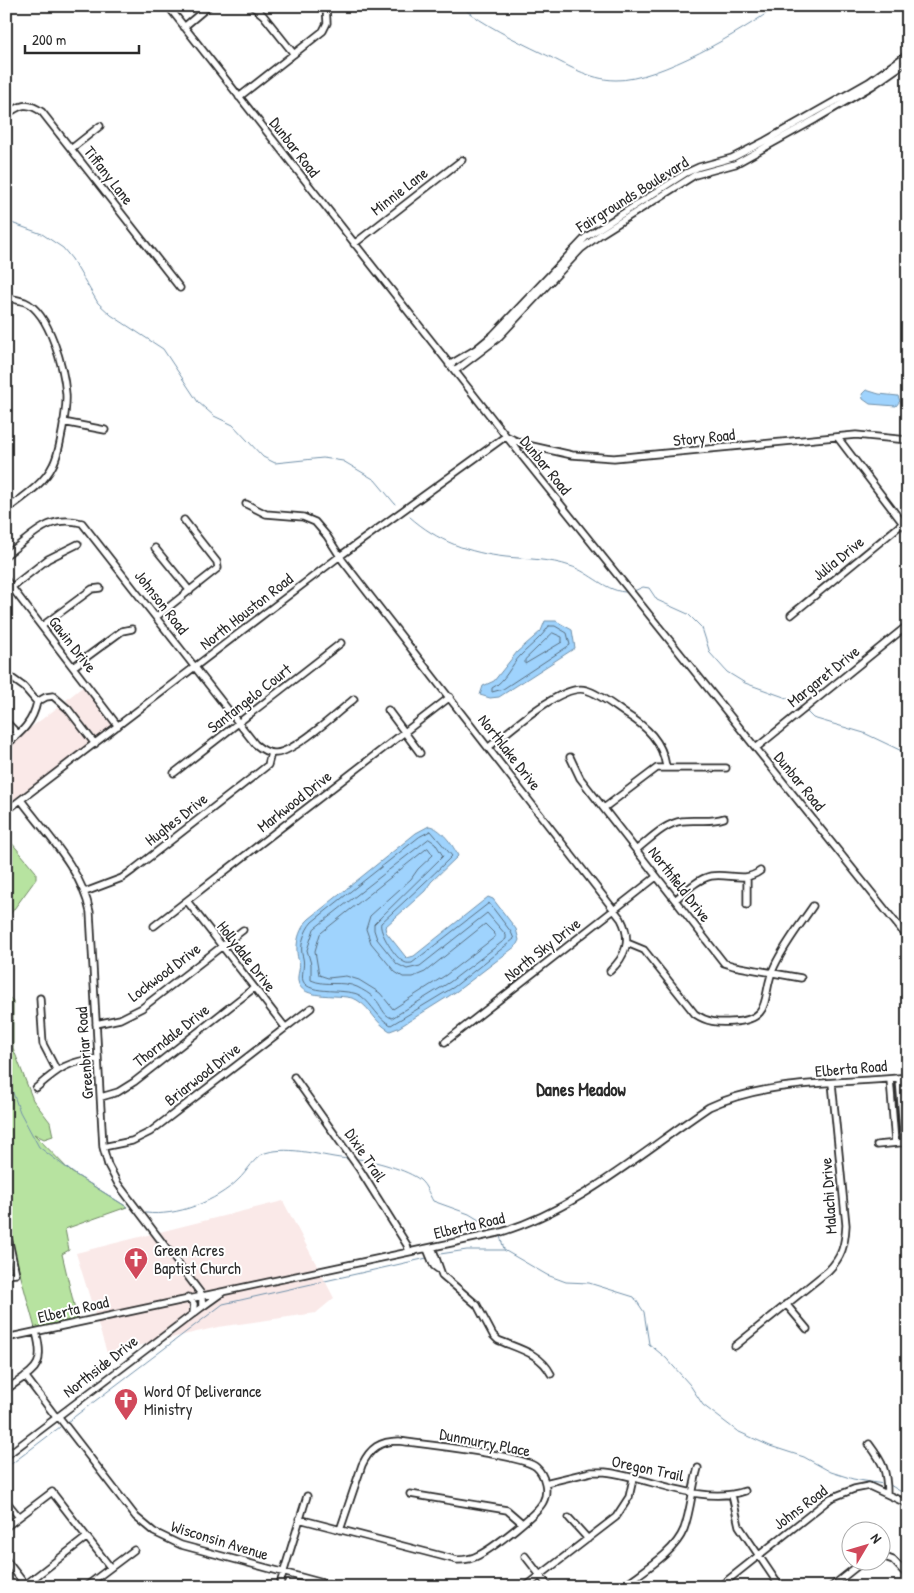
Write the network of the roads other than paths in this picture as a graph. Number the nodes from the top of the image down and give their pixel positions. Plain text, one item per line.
1 (168, 6) edge
2 (209, 6) edge
3 (252, 6) edge
4 (326, 6) edge
5 (184, 27) junction
6 (294, 54) junction
7 (908, 54) edge
8 (908, 61) edge
9 (239, 98) junction
10 (6, 115) edge
11 (100, 126) dead end
12 (72, 149) junction
13 (462, 160) dead end
14 (626, 215) junction
15 (354, 244) junction
16 (180, 288) dead end
17 (8, 298) edge
18 (6, 306) edge
19 (449, 365) junction
20 (455, 372) junction
21 (6, 390) edge
22 (6, 415) edge
23 (63, 422) junction
24 (105, 430) dead end
25 (506, 436) junction
26 (838, 438) junction
27 (908, 440) edge
28 (246, 504) dead end
29 (6, 510) edge
30 (184, 520) dead end
31 (903, 523) junction
32 (908, 530) edge
33 (78, 544) dead end
34 (155, 548) dead end
35 (6, 555) edge
36 (340, 556) junction
37 (6, 580) edge
38 (12, 587) junction
39 (100, 588) dead end
40 (190, 591) junction
41 (791, 615) dead end
42 (156, 617) junction
43 (908, 625) edge
44 (42, 626) junction
45 (132, 629) dead end
46 (341, 644) dead end
47 (73, 667) junction
48 (195, 667) junction
49 (6, 674) edge
50 (450, 697) junction
51 (354, 699) dead end
52 (37, 702) junction
53 (388, 710) dead end
54 (6, 722) edge
55 (239, 723) junction
56 (118, 726) junction
57 (404, 732) junction
58 (18, 734) junction
59 (6, 744) edge
60 (95, 744) junction
61 (489, 747) junction
62 (756, 748) junction
63 (270, 753) junction
64 (420, 753) dead end
65 (570, 757) dead end
66 (666, 766) junction
67 (726, 768) dead end
68 (174, 773) dead end
69 (21, 800) junction
70 (604, 808) junction
71 (6, 811) edge
72 (724, 818) dead end
73 (636, 850) junction
74 (760, 871) dead end
75 (656, 877) junction
76 (747, 878) junction
77 (85, 892) junction
78 (675, 900) junction
79 (187, 901) junction
80 (747, 905) dead end
81 (813, 906) dead end
82 (614, 909) junction
83 (154, 926) dead end
84 (242, 930) dead end
85 (908, 938) edge
86 (627, 943) junction
87 (221, 946) junction
88 (610, 971) dead end
89 (771, 972) junction
90 (801, 978) dead end
91 (254, 988) junction
92 (40, 998) dead end
93 (311, 1008) dead end
94 (96, 1024) junction
95 (285, 1027) junction
96 (446, 1042) dead end
97 (98, 1059) junction
98 (57, 1070) junction
99 (294, 1077) dead end
100 (908, 1077) edge
101 (899, 1078) junction
102 (890, 1079) junction
103 (832, 1083) junction
104 (36, 1088) dead end
105 (101, 1097) junction
106 (906, 1142) edge
107 (895, 1143) junction
108 (877, 1145) dead end
109 (103, 1147) junction
110 (6, 1228) edge
111 (7, 1239) edge
112 (429, 1248) junction
113 (409, 1252) junction
114 (6, 1276) edge
115 (223, 1291) junction
116 (202, 1295) junction
117 (188, 1298) junction
118 (786, 1304) junction
119 (202, 1307) junction
120 (193, 1314) junction
121 (807, 1329) dead end
122 (36, 1332) junction
123 (6, 1338) edge
124 (735, 1346) dead end
125 (551, 1374) dead end
126 (25, 1376) junction
127 (6, 1390) edge
128 (57, 1417) junction
129 (869, 1444) dead end
130 (6, 1456) edge
131 (698, 1468) dead end
132 (633, 1479) junction
133 (545, 1482) junction
134 (746, 1490) dead end
135 (691, 1491) junction
136 (410, 1494) dead end
137 (886, 1494) junction
138 (732, 1495) junction
139 (306, 1496) dead end
140 (6, 1501) edge
141 (908, 1504) edge
142 (19, 1517) junction
143 (569, 1518) dead end
144 (299, 1519) junction
145 (522, 1522) junction
146 (6, 1527) edge
147 (340, 1530) junction
148 (87, 1537) junction
149 (588, 1539) junction
150 (134, 1550) dead end
151 (525, 1556) dead end
152 (758, 1556) junction
153 (6, 1560) edge
154 (892, 1561) edge
155 (110, 1567) junction
156 (852, 1570) edge
157 (283, 1572) junction
158 (540, 1575) junction
159 (908, 1576) edge
160 (26, 1586) edge
161 (85, 1587) edge
162 (279, 1587) edge
163 (338, 1587) edge
164 (525, 1587) edge
165 (549, 1587) edge
166 (622, 1587) edge
167 (719, 1587) edge
168 (780, 1587) edge
169 (831, 1587) edge

1 - 5 street, Dunbar Road
2 - 5 street
3 - 6 street
4 - 6 street
5 - 9 street, Dunbar Road
6 - 9 street
7 - 14 street, Fairgrounds Boulevard
8 - 14 street, Fairgrounds Boulevard
9 - 15 street, Dunbar Road
10 - 12 street, Tiffany Lane
11 - 12 street
12 - 16 street, Tiffany Lane
13 - 15 street, Minnie Lane
14 - 19 street, Fairgrounds Boulevard
14 - 20 street, Fairgrounds Boulevard
15 - 19 street, Dunbar Road
17 - 18 street
17 - 23 street
19 - 20 street, Dunbar Road
20 - 25 street, Dunbar Road
21 - 22 street
23 - 24 street
23 - 29 street
25 - 26 street, Story Road
25 - 36 street, North Houston Road
25 - 62 street, Dunbar Road
26 - 27 street, Story Road
26 - 31 street
28 - 36 street, Northlake Drive
30 - 40 street
31 - 32 street
31 - 41 street, Julia Drive
33 - 38 street
34 - 40 street
35 - 42 street, Johnson Road
36 - 48 street, North Houston Road
36 - 50 street, Northlake Drive
37 - 38 street, Gawin Drive
38 - 44 street, Gawin Drive
39 - 44 street
40 - 42 street
42 - 48 street, Johnson Road
43 - 62 street, Margaret Drive
44 - 47 street, Gawin Drive
45 - 47 street
46 - 55 street, Santangelo Court
47 - 56 street, Gawin Drive
48 - 55 street, Johnson Road
48 - 56 street, North Houston Road
49 - 52 street
50 - 57 street, Markwood Drive
50 - 61 street, Northlake Drive
51 - 63 street
52 - 58 street
52 - 60 street
53 - 57 street
54 - 58 street
55 - 63 street, Johnson Road
55 - 68 street, Santangelo Court
56 - 60 street, North Houston Road
57 - 64 street
57 - 79 street, Markwood Drive
58 - 59 street
60 - 69 street, North Houston Road
61 - 66 street
61 - 82 street, Northlake Drive
62 - 85 street, Dunbar Road
63 - 77 street, Hughes Drive
65 - 70 street, Northfield Drive
66 - 67 street
66 - 70 street
69 - 71 street, North Houston Road
69 - 77 street, Greenbriar Road
70 - 73 street, Northfield Drive
72 - 73 street
73 - 75 street, Northfield Drive
74 - 76 street
75 - 78 street, Northfield Drive
75 - 82 street, North Sky Drive
76 - 78 street
76 - 80 street
77 - 94 street, Greenbriar Road
78 - 89 street, Northfield Drive
79 - 83 street, Markwood Drive
79 - 87 street, Hollydale Drive
81 - 89 street
82 - 86 street, Northlake Drive
82 - 96 street, North Sky Drive
84 - 87 street, Lockwood Drive
86 - 88 street
86 - 89 street
87 - 91 street, Hollydale Drive
87 - 94 street, Lockwood Drive
89 - 90 street, Northfield Drive
91 - 95 street, Hollydale Drive
91 - 105 street, Thorndale Drive
92 - 98 street
93 - 95 street, Briarwood Drive
94 - 97 street, Greenbriar Road
95 - 109 street, Briarwood Drive
97 - 98 street
97 - 105 street, Greenbriar Road
98 - 104 street
99 - 113 street, Dixie Trail
100 - 101 street, Elberta Road
101 - 102 street, Elberta Road
101 - 106 street
102 - 103 street, Elberta Road
102 - 107 street
103 - 112 street, Elberta Road
103 - 118 street, Malachi Drive
105 - 109 street, Greenbriar Road
106 - 107 street
107 - 108 street
109 - 116 street, Greenbriar Road
110 - 111 street
111 - 114 street
112 - 113 street, Elberta Road
112 - 125 street
113 - 115 street, Elberta Road
115 - 116 street, Elberta Road
115 - 119 street, Northside Drive
116 - 117 street, Elberta Road
116 - 119 street
117 - 120 street
117 - 122 street, Elberta Road
118 - 121 street
118 - 124 street, Malachi Drive
119 - 120 street, Northside Drive
120 - 128 street, Northside Drive
122 - 123 street, Elberta Road
122 - 126 street
126 - 127 street
126 - 128 street, Wisconsin Avenue
128 - 130 street, Northside Drive
128 - 157 street, Wisconsin Avenue
129 - 137 street
131 - 135 street
132 - 133 street, Oregon Trail
132 - 135 street, Oregon Trail
132 - 149 street
133 - 145 street
133 - 147 street, Dunmurry Place
134 - 138 street, Oregon Trail
135 - 138 street, Oregon Trail
135 - 166 street
136 - 145 street
137 - 141 street, Johns Road
137 - 152 street, Johns Road
138 - 152 street
139 - 144 street
140 - 142 street
142 - 146 street
142 - 148 street
143 - 149 street
144 - 147 street
144 - 157 street
145 - 147 street
148 - 155 street
148 - 160 street
149 - 158 street
150 - 155 street
151 - 158 street
152 - 167 street, Johns Road
152 - 168 street
153 - 160 street
154 - 159 street
155 - 161 street
156 - 169 street
157 - 162 street
157 - 163 street, Wisconsin Avenue
158 - 164 street
158 - 165 street

